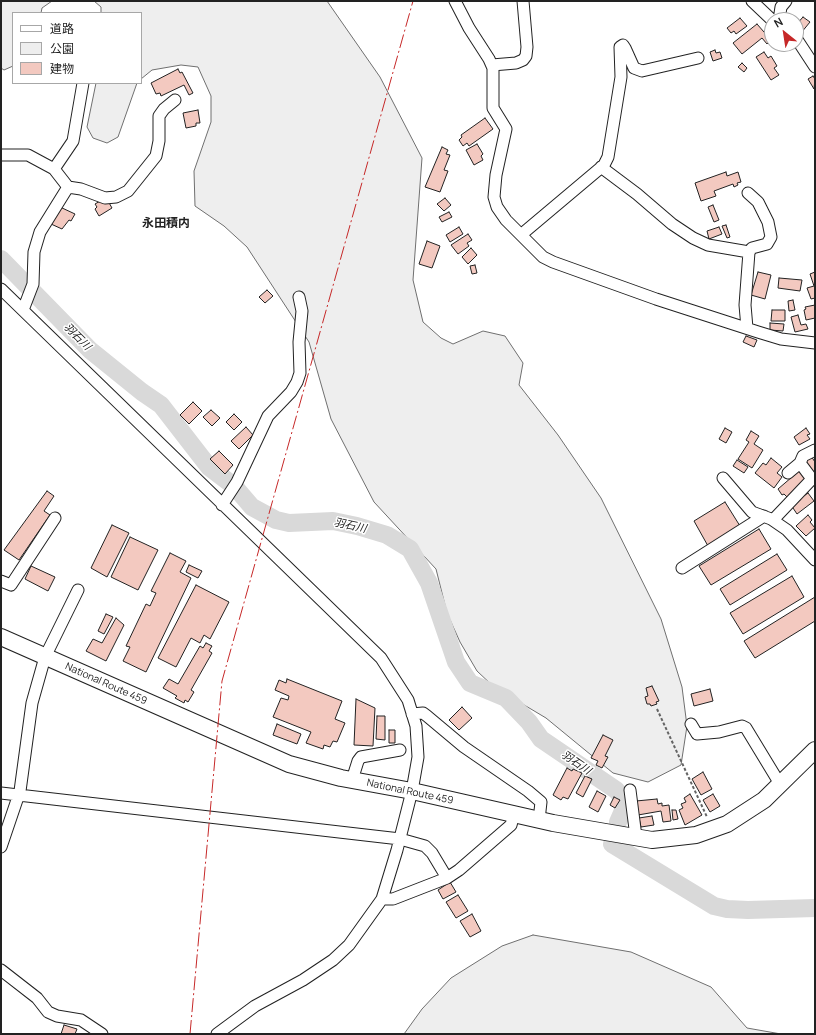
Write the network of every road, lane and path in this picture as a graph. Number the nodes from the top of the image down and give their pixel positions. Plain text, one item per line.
1 (454, 1) edge
2 (523, 1) edge
3 (752, 1) edge
4 (786, 1) edge
5 (764, 12) edge
6 (780, 12) edge
7 (804, 50) edge
8 (698, 58) dead end
9 (492, 65) junction
10 (815, 66) edge
11 (83, 84) edge
12 (175, 100) dead end
13 (1, 155) edge
14 (601, 167) junction
15 (54, 168) junction
16 (68, 187) junction
17 (748, 193) dead end
18 (522, 234) junction
19 (749, 252) junction
20 (1, 289) edge
21 (299, 297) dead end
22 (23, 310) junction
23 (747, 328) junction
24 (815, 342) edge
25 (815, 450) edge
26 (800, 463) junction
27 (788, 473) dead end
28 (723, 478) dead end
29 (222, 505) junction
30 (55, 518) dead end
31 (769, 518) junction
32 (815, 560) edge
33 (682, 568) dead end
34 (1, 580) edge
35 (78, 590) dead end
36 (1, 637) edge
37 (45, 657) junction
38 (657, 709) dead end
39 (412, 714) junction
40 (691, 724) dead end
41 (400, 750) dead end
42 (815, 750) edge
43 (352, 780) junction
44 (780, 784) junction
45 (630, 790) dead end
46 (412, 791) junction
47 (1, 793) edge
48 (19, 795) junction
49 (514, 814) junction
50 (539, 820) junction
51 (713, 829) junction
52 (636, 837) junction
53 (400, 839) junction
54 (1, 847) edge
55 (447, 878) junction
56 (382, 899) junction
57 (1, 970) edge
58 (102, 1034) edge
59 (217, 1034) edge

1 - 9 street
2 - 9 street
3 - 5 street
4 - 6 street
7 - 10 street
8 - 14 street
9 - 18 street
11 - 15 street
12 - 16 street
13 - 15 street
14 - 18 street
14 - 19 street
15 - 16 street
16 - 22 street
17 - 19 street
18 - 23 street
19 - 23 street
20 - 22 street
21 - 29 street
22 - 29 street
23 - 24 street
25 - 26 street
26 - 27 street
26 - 31 street
28 - 31 street
29 - 39 street
30 - 34 street
31 - 32 street
31 - 33 street
35 - 37 street
36 - 37 highway, National Route 459
37 - 43 highway, National Route 459
37 - 48 street
38 - 51 path
39 - 46 street
39 - 50 street
40 - 44 street
41 - 43 street
42 - 44 highway, National Route 459
43 - 46 highway, National Route 459
44 - 51 highway, National Route 459
45 - 52 street
46 - 49 highway, National Route 459
46 - 53 street
47 - 48 street
48 - 53 street
48 - 54 street
49 - 50 highway, National Route 459
49 - 55 street
50 - 52 highway, National Route 459
51 - 52 highway, National Route 459
53 - 55 street
53 - 56 street
55 - 56 street
56 - 59 street
57 - 58 street

